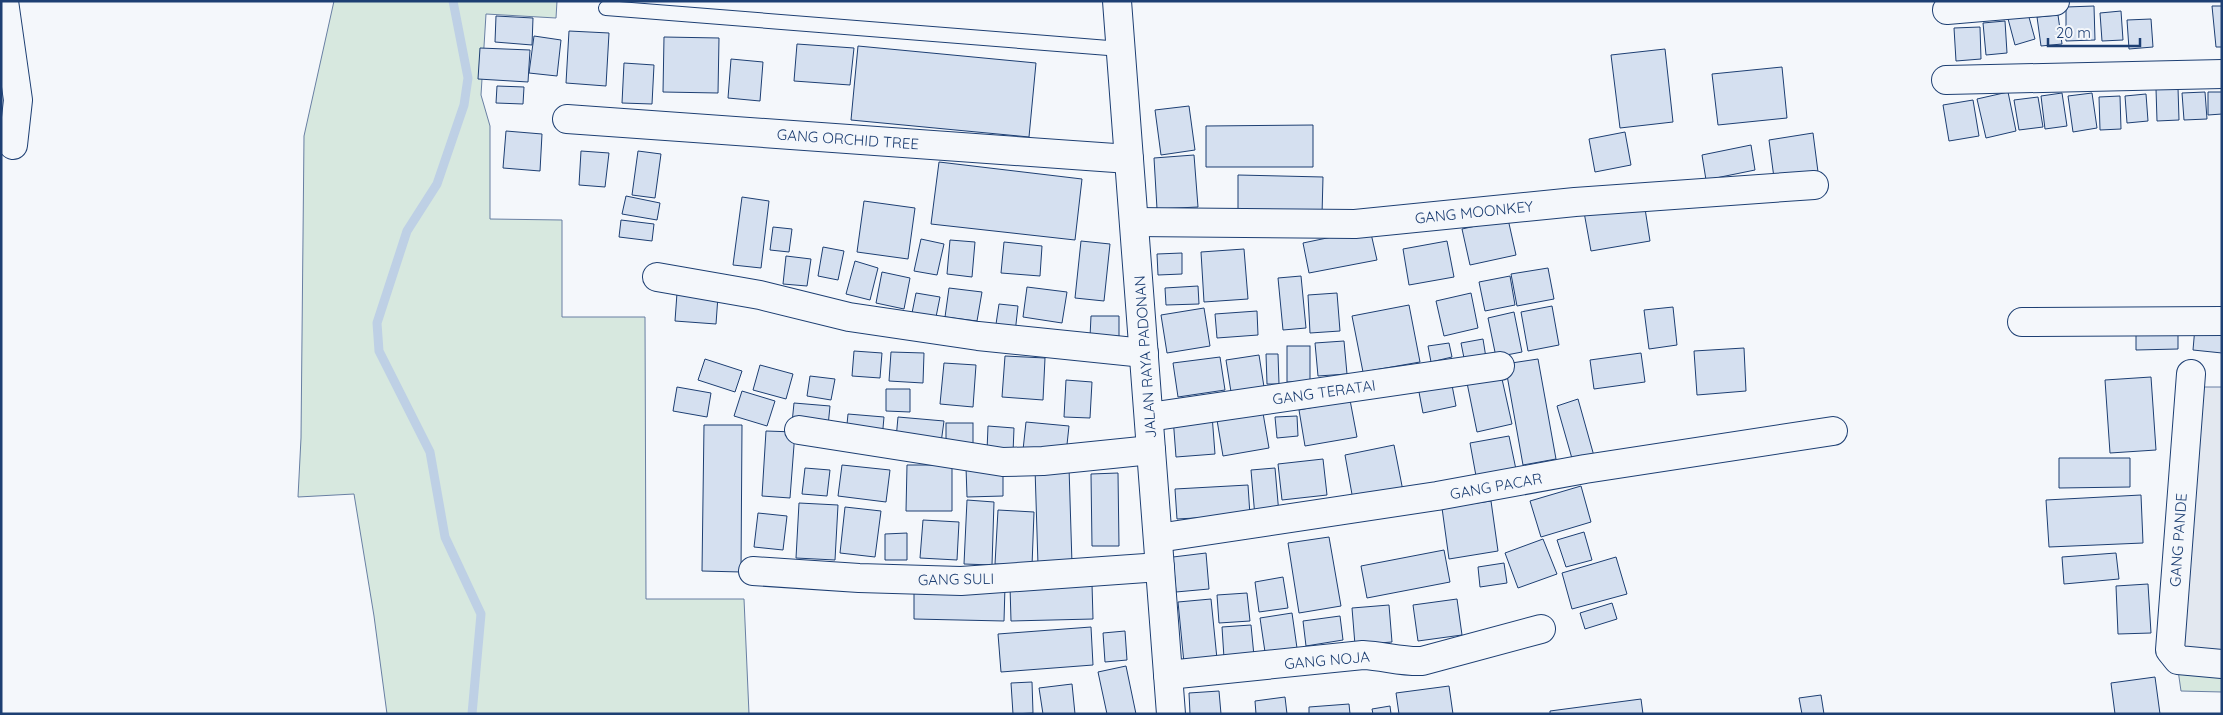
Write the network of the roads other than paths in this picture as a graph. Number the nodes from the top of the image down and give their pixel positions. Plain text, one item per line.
1 (4, 1) edge
2 (1117, 1) edge
3 (2055, 1) edge
4 (606, 8) dead end
5 (1947, 10) dead end
6 (1121, 49) junction
7 (2222, 74) edge
8 (1946, 80) dead end
9 (567, 118) dead end
10 (13, 145) dead end
11 (1129, 159) junction
12 (1814, 186) dead end
13 (1134, 222) junction
14 (657, 277) dead end
15 (2222, 321) edge
16 (2022, 322) dead end
17 (1144, 353) junction
18 (1500, 366) dead end
19 (2192, 374) dead end
20 (1149, 417) junction
21 (799, 430) dead end
22 (1833, 430) dead end
23 (1152, 450) junction
24 (1158, 538) junction
25 (1160, 567) junction
26 (752, 571) dead end
27 (1541, 629) dead end
28 (2222, 664) edge
29 (1168, 675) junction
30 (1171, 714) edge

1 - 10 street
2 - 6 street, JALAN RAYA PADONAN
3 - 5 street
4 - 6 lane
6 - 11 street, JALAN RAYA PADONAN
7 - 8 street
9 - 11 street, GANG ORCHID TREE
11 - 13 street, JALAN RAYA PADONAN
12 - 13 street, GANG MOONKEY
13 - 17 street, JALAN RAYA PADONAN
14 - 17 street
15 - 16 street
17 - 20 street, JALAN RAYA PADONAN
18 - 20 street, GANG TERATAI
19 - 28 street, GANG PANDE
20 - 23 street, JALAN RAYA PADONAN
21 - 23 street
22 - 24 street, GANG PACAR
23 - 24 street, JALAN RAYA PADONAN
24 - 25 street, JALAN RAYA PADONAN
25 - 26 street, GANG SULI
25 - 29 street, JALAN RAYA PADONAN
27 - 29 street, GANG NOJA
29 - 30 street, JALAN RAYA PADONAN

